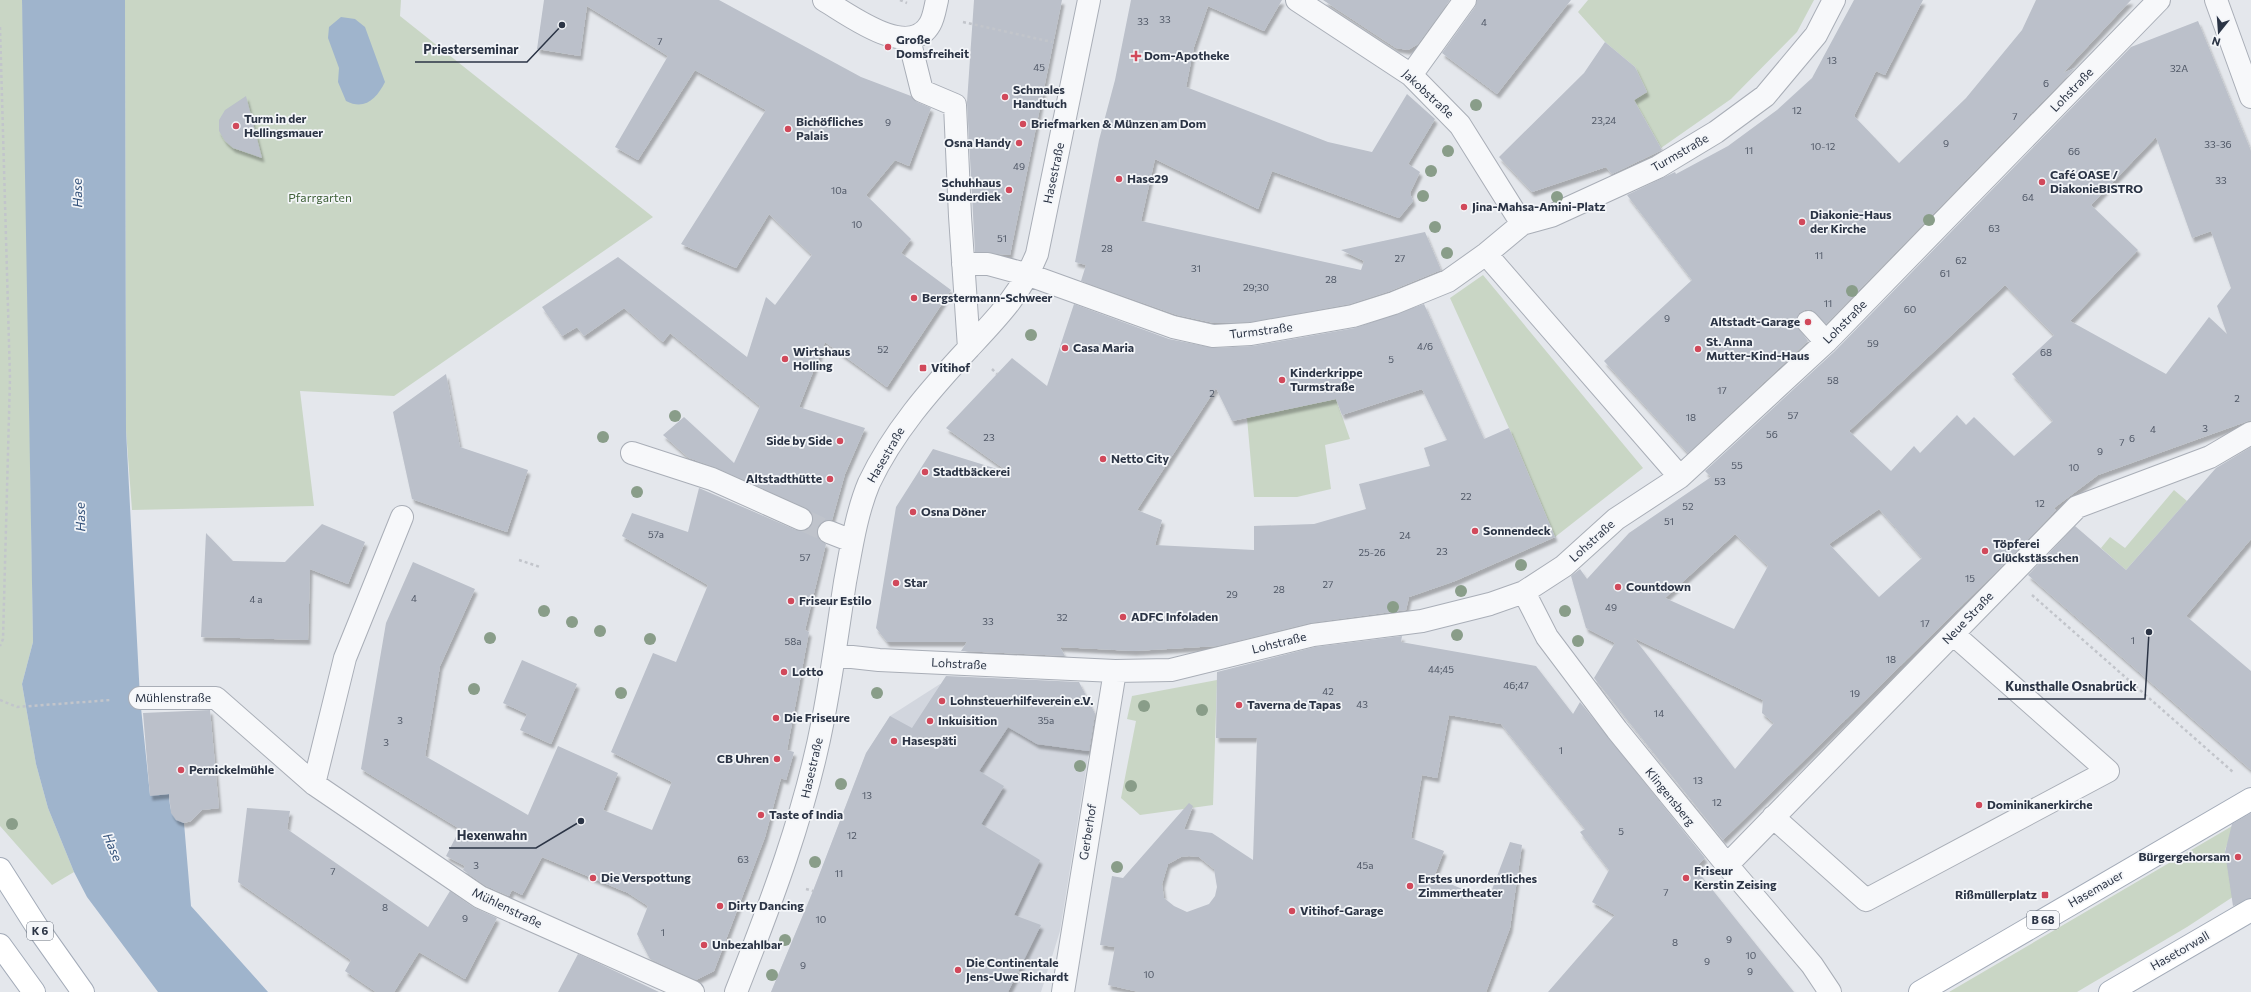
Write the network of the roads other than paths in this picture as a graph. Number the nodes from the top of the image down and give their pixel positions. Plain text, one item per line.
1 (824, 0) edge
2 (1089, 0) edge
3 (1297, 0) edge
4 (1465, 0) edge
5 (1834, 0) edge
6 (2159, 0) edge
7 (2216, 0) edge
8 (935, 8) edge
9 (910, 39) junction
10 (1411, 75) junction
11 (2251, 97) edge
12 (1522, 224) junction
13 (1486, 254) junction
14 (963, 264) junction
15 (1029, 275) junction
16 (1808, 322) dead end
17 (1826, 342) junction
18 (969, 348) junction
19 (2251, 433) edge
20 (632, 453) dead end
21 (1680, 477) junction
22 (402, 517) dead end
23 (801, 520) tunnel mouth
24 (829, 532) tunnel mouth
25 (852, 541) junction
26 (1524, 592) junction
27 (1953, 634) junction
28 (834, 656) junction
29 (1115, 671) junction
30 (140, 698) road end
31 (314, 784) junction
32 (2251, 799) edge
33 (1773, 817) junction
34 (1726, 865) junction
35 (0, 869) edge
36 (2251, 910) edge
37 (0, 945) edge
38 (34, 992) edge
39 (83, 992) edge
40 (693, 992) edge
41 (736, 992) edge
42 (1063, 992) edge
43 (1830, 992) edge
44 (1920, 992) edge
45 (2110, 992) edge

1 - 9 street
2 - 15 street, Hasestraße
3 - 10 street, Jakobstraße
4 - 10 street
5 - 12 street, Turmstraße
6 - 17 street, Lohstraße
7 - 11 street
8 - 9 street
9 - 14 street
10 - 12 street, Jakobstraße
12 - 13 street, Turmstraße
13 - 15 street, Turmstraße
13 - 21 street
14 - 15 street
14 - 18 street
15 - 18 street, Hasestraße
16 - 17 street
17 - 21 street, Lohstraße
18 - 25 street, Hasestraße
19 - 27 street, Neue Straße
20 - 23 street
21 - 26 street, Lohstraße
22 - 31 street
24 - 25 street
25 - 28 street, Hasestraße
26 - 29 street, Lohstraße
26 - 34 street, Klingensberg
27 - 33 street, Neue Straße
27 - 33 street
28 - 29 street, Lohstraße
28 - 41 street, Hasestraße
29 - 42 street, Gerberhof
30 - 31 street, Mühlenstraße
31 - 40 street, Mühlenstraße
32 - 44 main road, Hasemauer / B 68
33 - 34 street, Neue Straße
34 - 43 street, Klingensberg
35 - 39 main road, K 6
36 - 45 main road, Hasetorwall
37 - 38 main road

